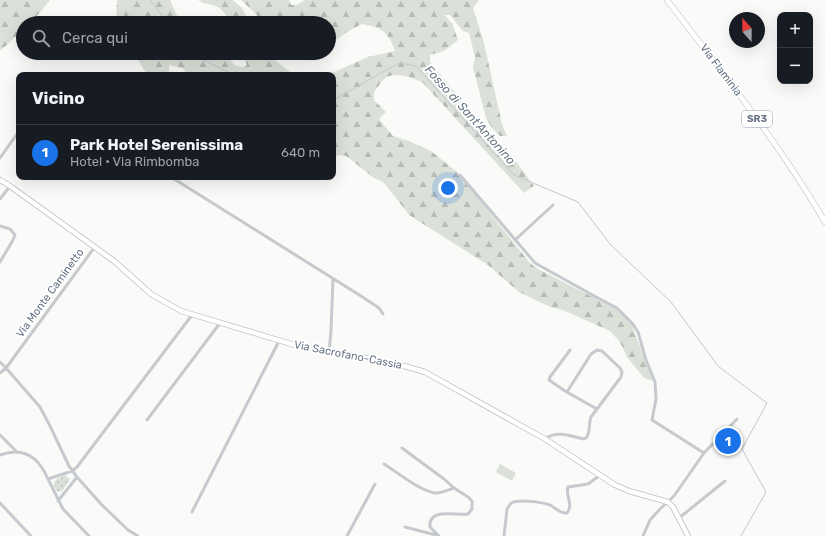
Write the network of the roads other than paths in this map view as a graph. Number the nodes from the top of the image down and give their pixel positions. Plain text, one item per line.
1 (667, 0) edge
2 (16, 135) edge
3 (0, 158) edge
4 (460, 175) dead end
5 (0, 180) edge
6 (176, 180) edge
7 (10, 186) junction
8 (0, 199) edge
9 (553, 205) dead end
10 (825, 222) edge
11 (0, 226) edge
12 (515, 240) junction
13 (94, 248) junction
14 (0, 262) edge
15 (333, 279) junction
16 (383, 314) dead end
17 (192, 315) junction
18 (220, 323) junction
19 (279, 341) junction
20 (570, 350) dead end
21 (329, 352) junction
22 (0, 362) edge
23 (6, 368) junction
24 (0, 373) edge
25 (567, 392) junction
26 (597, 409) junction
27 (737, 419) dead end
28 (147, 420) dead end
29 (0, 435) edge
30 (545, 439) junction
31 (402, 448) dead end
32 (17, 452) junction
33 (704, 453) junction
34 (0, 455) edge
35 (384, 464) dead end
36 (72, 471) junction
37 (599, 476) junction
38 (77, 477) junction
39 (48, 479) junction
40 (725, 482) dead end
41 (375, 484) dead end
42 (454, 488) junction
43 (58, 501) junction
44 (668, 502) junction
45 (0, 503) edge
46 (192, 512) dead end
47 (679, 518) junction
48 (405, 527) dead end
49 (688, 535) edge
50 (31, 536) edge
51 (89, 536) edge
52 (135, 536) edge
53 (347, 536) edge
54 (439, 536) edge
55 (504, 536) edge
56 (642, 536) edge

1 - 10 main road, Via Flaminia / SR3
2 - 3 street
4 - 12 street
5 - 7 street, Via Sacrofano-Cassia
6 - 15 street
7 - 8 street
7 - 13 street, Via Sacrofano-Cassia
9 - 12 street
11 - 14 street
12 - 33 street
13 - 17 street, Via Sacrofano-Cassia
13 - 23 street, Via Monte Caminetto
15 - 16 street
15 - 21 street
17 - 18 street, Via Sacrofano-Cassia
17 - 36 street
18 - 19 street, Via Sacrofano-Cassia
18 - 28 street
19 - 21 street, Via Sacrofano-Cassia
19 - 46 street
20 - 25 street
21 - 30 street, Via Sacrofano-Cassia
22 - 23 street
23 - 24 street, Via Monte Caminetto
23 - 36 street
25 - 26 street
25 - 26 street
26 - 30 street
27 - 33 street
29 - 32 street
30 - 37 street, Via Sacrofano-Cassia
31 - 42 street
32 - 34 street
32 - 39 street
33 - 44 street
35 - 42 street
36 - 38 street
36 - 39 street
37 - 44 street, Via Sacrofano-Cassia
37 - 55 street
38 - 43 street
38 - 52 street
39 - 43 street
40 - 47 street
41 - 53 street
42 - 54 street
43 - 51 street
44 - 47 street
44 - 56 street
45 - 50 street
47 - 49 street
48 - 54 street

